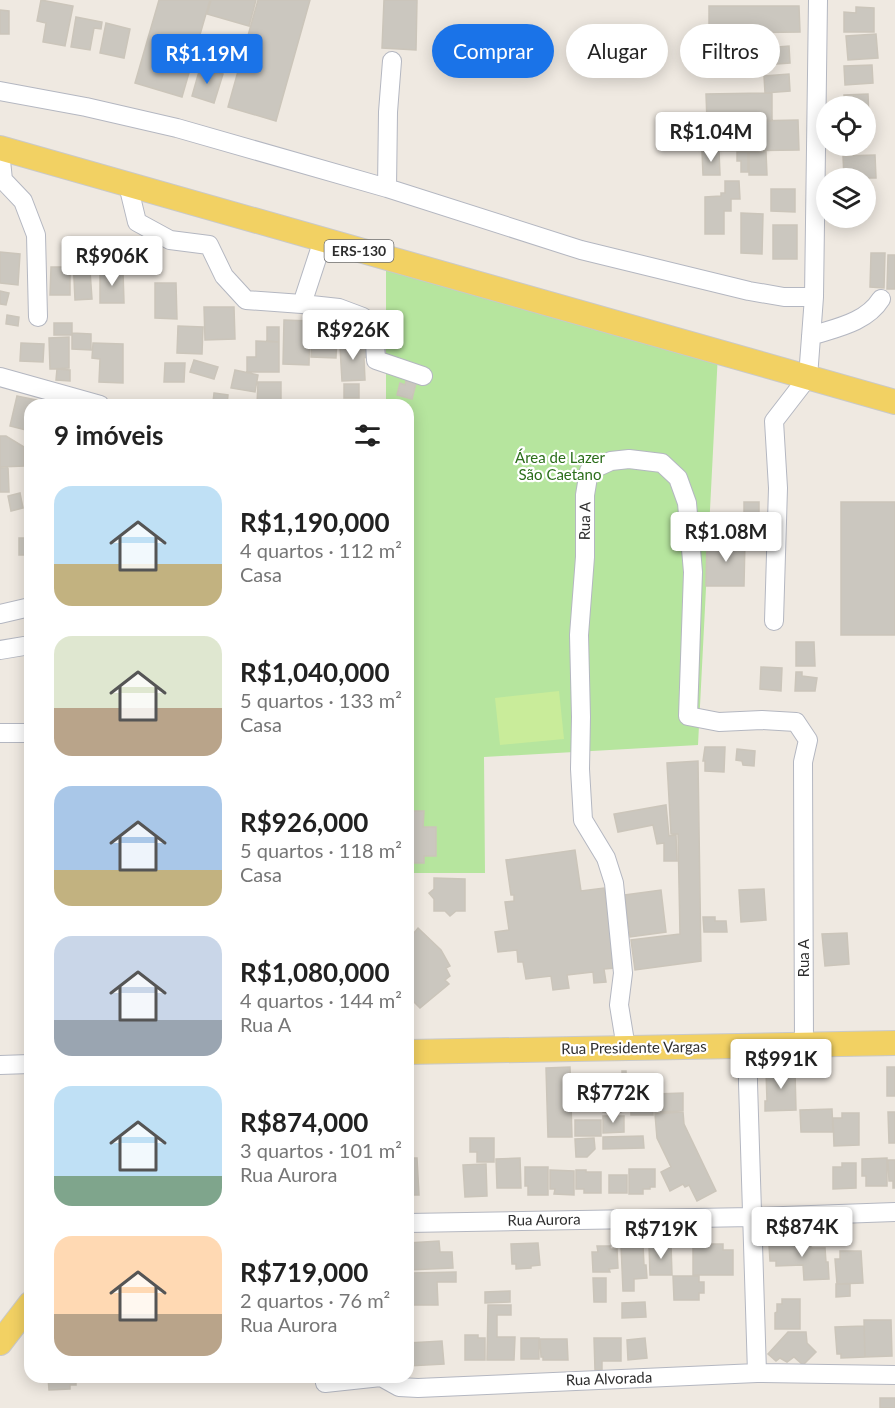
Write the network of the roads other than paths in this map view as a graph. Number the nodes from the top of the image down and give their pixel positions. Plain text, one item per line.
1 (818, 0) edge
2 (392, 61) dead end
3 (0, 91) edge
4 (0, 150) edge
5 (128, 185) junction
6 (387, 188) junction
7 (323, 240) junction
8 (814, 297) junction
9 (880, 299) dead end
10 (302, 304) junction
11 (38, 317) dead end
12 (811, 336) junction
13 (423, 376) dead end
14 (0, 377) edge
15 (808, 377) junction
16 (79, 399) edge
17 (895, 402) edge
18 (24, 608) edge
19 (0, 614) edge
20 (774, 621) dead end
21 (24, 646) edge
22 (0, 650) edge
23 (0, 733) edge
24 (24, 733) edge
25 (895, 1043) edge
26 (804, 1045) junction
27 (748, 1046) junction
28 (626, 1048) junction
29 (414, 1052) edge
30 (24, 1064) edge
31 (0, 1065) edge
32 (895, 1212) edge
33 (752, 1217) junction
34 (414, 1222) edge
35 (24, 1312) edge
36 (0, 1343) edge
37 (758, 1373) junction
38 (895, 1375) edge
39 (392, 1383) edge

1 - 8 street
2 - 6 street
3 - 6 street
4 - 5 main road, ERS-130
4 - 11 street
5 - 7 main road, ERS-130
5 - 10 street
6 - 8 street
7 - 10 street
7 - 15 main road, ERS-130
8 - 12 street
9 - 12 street
10 - 13 street
12 - 15 street
14 - 16 street
15 - 17 main road, ERS-130
15 - 20 street
18 - 19 street
21 - 22 street
23 - 24 street
25 - 26 main road, Rua Presidente Vargas
26 - 27 main road, Rua Presidente Vargas
26 - 28 street, Rua A
27 - 28 main road, Rua Presidente Vargas
27 - 33 street
28 - 29 main road, Rua Presidente Vargas
30 - 31 street
32 - 33 street, Rua Aurora
33 - 34 street, Rua Aurora
33 - 37 street
35 - 36 main road
37 - 38 street, Rua Alvorada
37 - 39 street, Rua Alvorada

